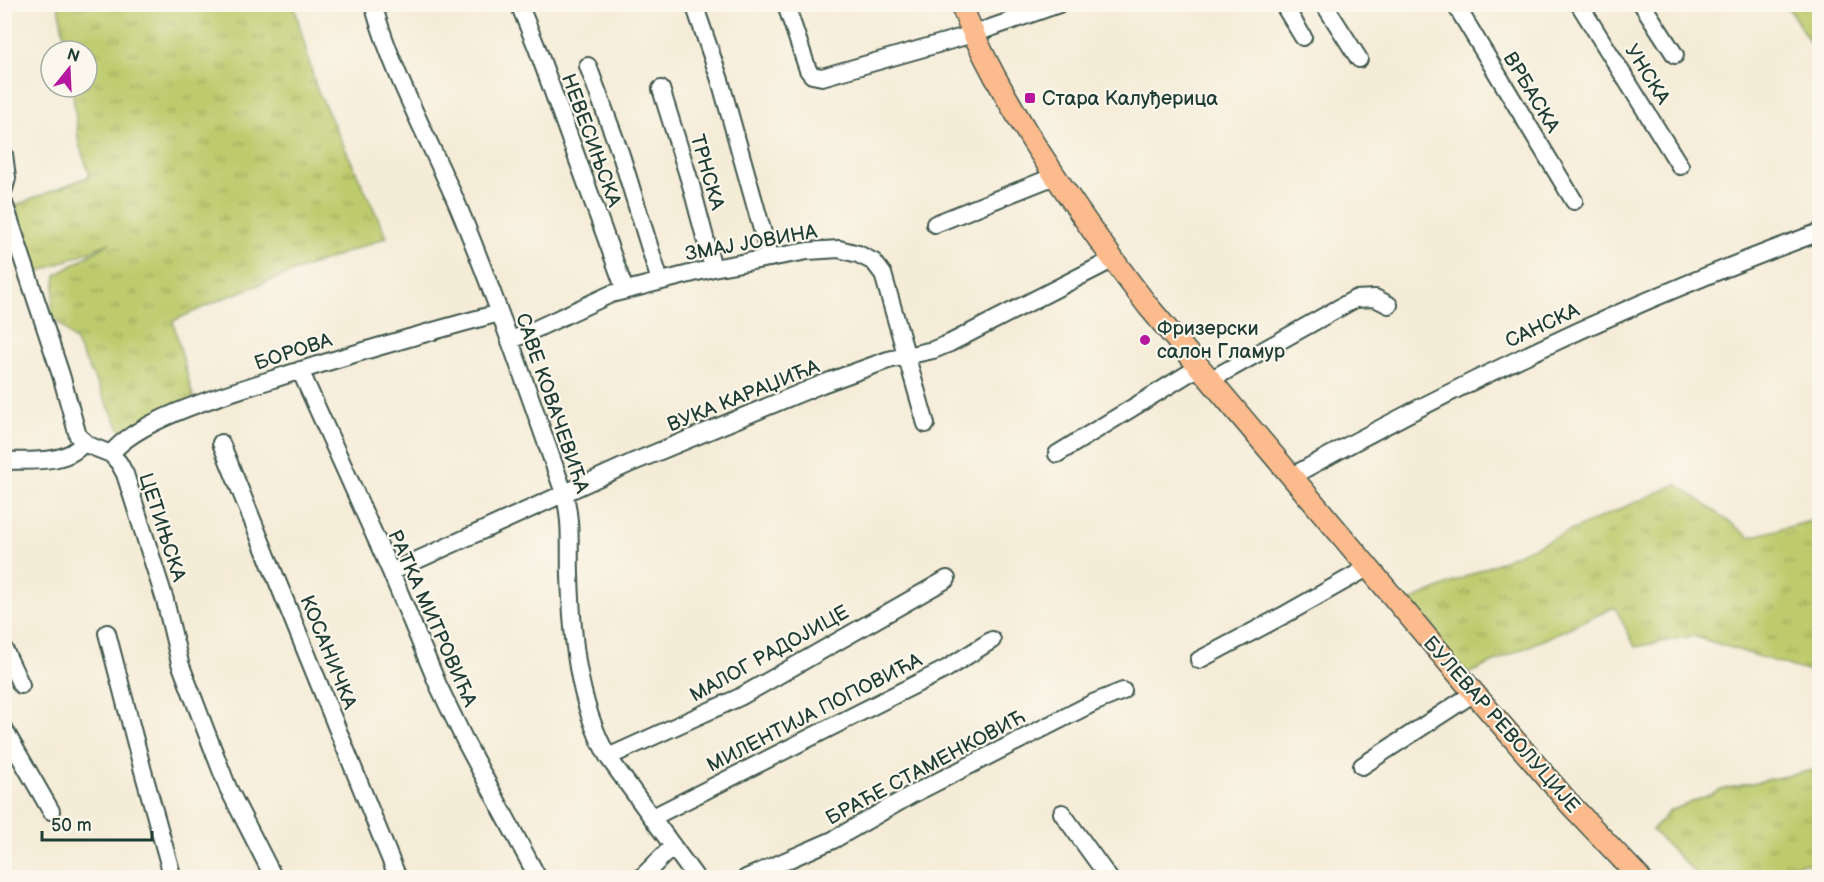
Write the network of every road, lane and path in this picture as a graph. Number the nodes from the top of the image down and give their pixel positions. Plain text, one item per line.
1 (373, 4) edge
2 (519, 4) edge
3 (694, 4) edge
4 (961, 4) edge
5 (1059, 4) edge
6 (1283, 4) edge
7 (1324, 4) edge
8 (1455, 4) edge
9 (1579, 4) edge
10 (1642, 4) edge
11 (786, 5) edge
12 (973, 34) junction
13 (1303, 38) dead end
14 (1675, 55) dead end
15 (1359, 59) dead end
16 (588, 66) dead end
17 (661, 89) dead end
18 (4, 154) edge
19 (1680, 166) dead end
20 (1054, 176) junction
21 (4, 189) edge
22 (1574, 201) dead end
23 (4, 203) edge
24 (935, 224) dead end
25 (1820, 232) edge
26 (770, 258) junction
27 (1112, 260) junction
28 (713, 268) junction
29 (660, 281) junction
30 (625, 290) junction
31 (1389, 305) dead end
32 (500, 313) junction
33 (510, 342) junction
34 (907, 355) junction
35 (300, 370) junction
36 (1205, 373) junction
37 (926, 424) dead end
38 (84, 442) junction
39 (221, 443) dead end
40 (111, 454) junction
41 (1057, 454) dead end
42 (4, 461) edge
43 (1292, 476) junction
44 (564, 493) junction
45 (1369, 567) junction
46 (391, 572) junction
47 (947, 579) dead end
48 (107, 633) dead end
49 (992, 640) dead end
50 (4, 648) edge
51 (1199, 660) dead end
52 (21, 685) dead end
53 (1123, 691) dead end
54 (1474, 693) junction
55 (4, 729) edge
56 (608, 756) junction
57 (1362, 766) dead end
58 (51, 811) dead end
59 (1062, 813) dead end
60 (653, 817) junction
61 (673, 846) junction
62 (173, 878) edge
63 (274, 878) edge
64 (398, 878) edge
65 (538, 878) edge
66 (641, 878) edge
67 (696, 878) edge
68 (746, 878) edge
69 (1109, 878) edge
70 (1640, 878) edge

1 - 32 street, САВЕ КОВАЧЕВИЋА
2 - 30 street, НЕВЕСИЊСКА
3 - 26 street
4 - 12 main road, БУЛЕВАР РЕВОЛУЦИЈЕ
5 - 12 street
6 - 13 street
7 - 15 street
8 - 22 street, ВРБАСКА
9 - 19 street, УНСКА
10 - 14 street
11 - 12 street
12 - 20 main road, БУЛЕВАР РЕВОЛУЦИЈЕ
16 - 29 street
17 - 28 street, ТРНСКА
18 - 21 street
20 - 24 street
20 - 27 main road, БУЛЕВАР РЕВОЛУЦИЈЕ
23 - 38 street
25 - 43 street, САНСКА
26 - 28 street, ЗМАЈ ЈОВИНА
26 - 34 street, ЗМАЈ ЈОВИНА
27 - 34 street, ВУКА КАРАЏИЋА
27 - 36 main road, БУЛЕВАР РЕВОЛУЦИЈЕ
28 - 29 street, ЗМАЈ ЈОВИНА
29 - 30 street, ЗМАЈ ЈОВИНА
30 - 33 street, ЗМАЈ ЈОВИНА
31 - 36 street
32 - 33 street, САВЕ КОВАЧЕВИЋА
32 - 35 street, БОРОВА
33 - 44 street, САВЕ КОВАЧЕВИЋА
34 - 37 street, ЗМАЈ ЈОВИНА
34 - 44 street, ВУКА КАРАЏИЋА
35 - 40 street, БОРОВА
35 - 46 street, РАТКА МИТРОВИЋА
36 - 41 street
36 - 43 main road, БУЛЕВАР РЕВОЛУЦИЈЕ
38 - 40 street
38 - 42 street
39 - 64 street, КОСАНИЧКА
40 - 63 street, ЦЕТИЊСКА
43 - 45 main road, БУЛЕВАР РЕВОЛУЦИЈЕ
44 - 46 street, ВУКА КАРАЏИЋА
44 - 56 street, САВЕ КОВАЧЕВИЋА
45 - 51 street
45 - 54 main road, БУЛЕВАР РЕВОЛУЦИЈЕ
46 - 65 street, РАТКА МИТРОВИЋА
47 - 56 street, МАЛОГ РАДОЈИЦЕ
48 - 62 street
49 - 60 street, МИЛЕНТИЈА ПОПОВИЋА
50 - 52 street
53 - 68 street, БРАЋЕ СТАМЕНКОВИЋ
54 - 57 street
54 - 70 main road, БУЛЕВАР РЕВОЛУЦИЈЕ
55 - 58 street
56 - 60 street, САВЕ КОВАЧЕВИЋА
59 - 69 street
60 - 61 street, САВЕ КОВАЧЕВИЋА
61 - 66 street
61 - 67 street, САВЕ КОВАЧЕВИЋА

